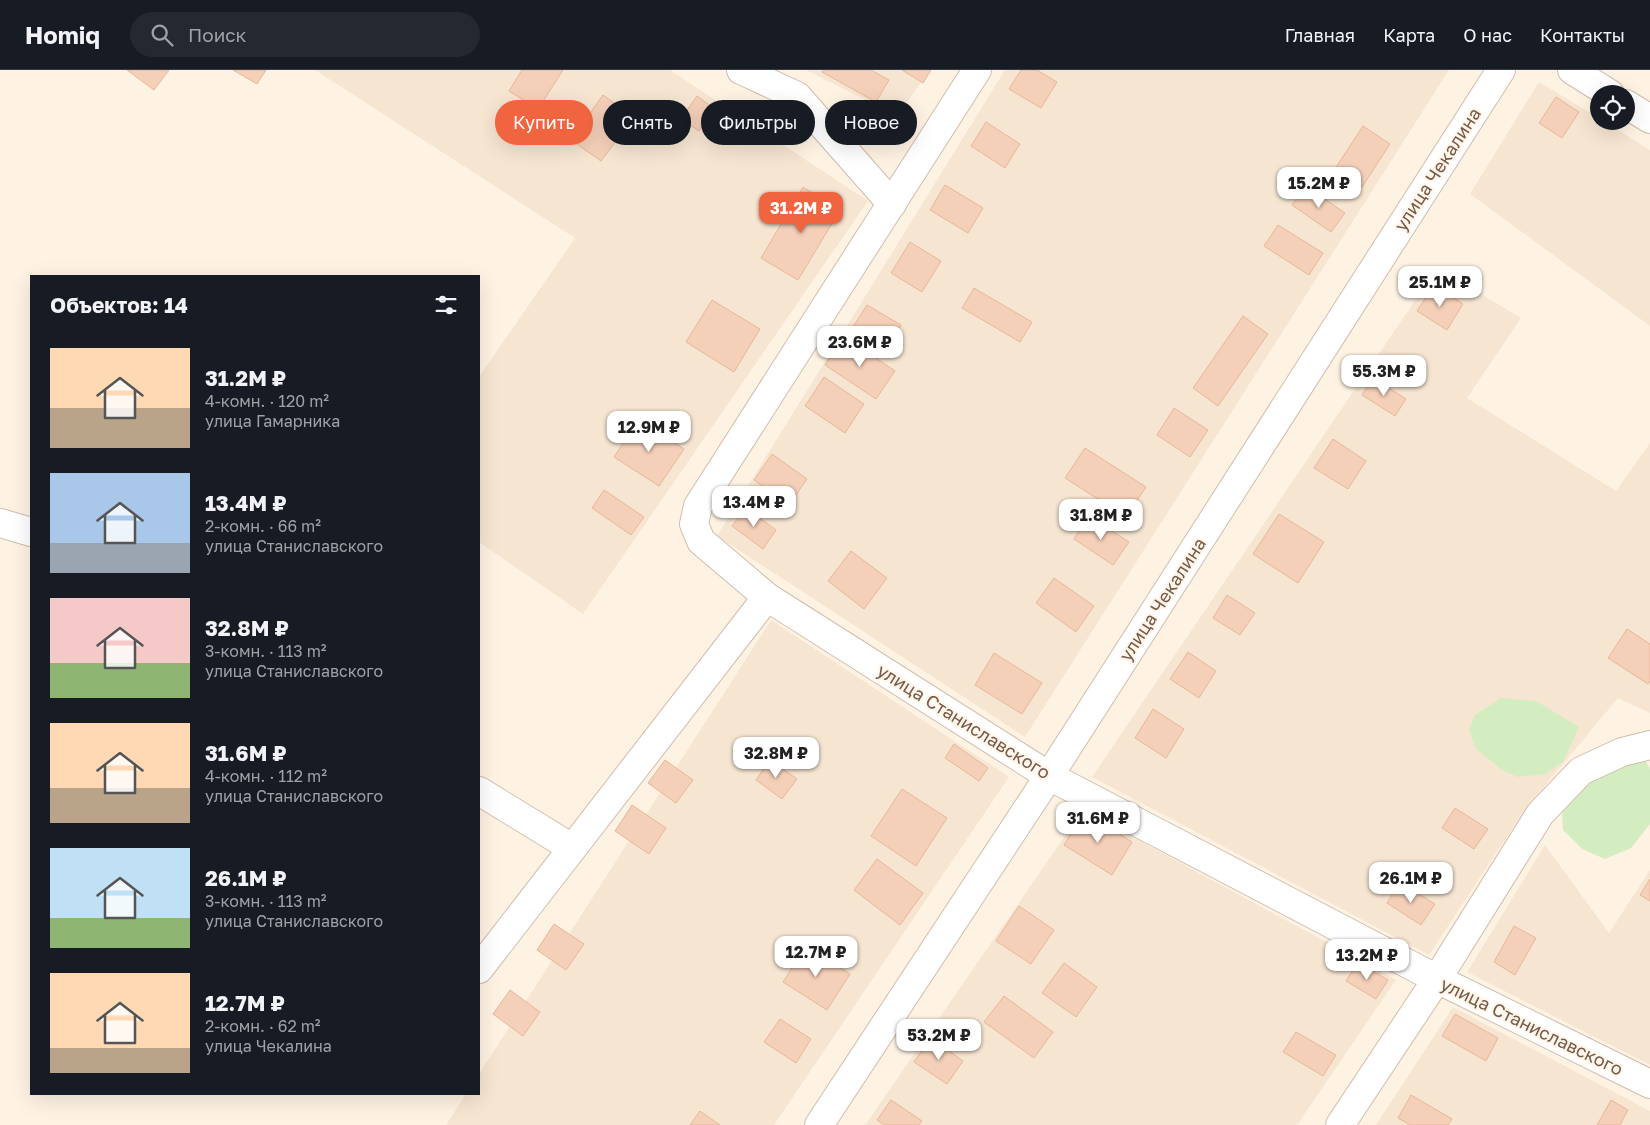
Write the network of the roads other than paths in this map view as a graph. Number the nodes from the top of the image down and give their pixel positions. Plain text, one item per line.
1 (741, 70) edge
2 (978, 70) edge
3 (1500, 70) edge
4 (1572, 70) edge
5 (1596, 85) edge
6 (1635, 110) edge
7 (1650, 119) edge
8 (892, 204) junction
9 (0, 523) edge
10 (30, 532) edge
11 (767, 597) junction
12 (1650, 744) edge
13 (1049, 776) junction
14 (480, 792) edge
15 (572, 848) junction
16 (480, 968) edge
17 (1436, 979) junction
18 (1650, 1084) edge
19 (819, 1125) edge
20 (1340, 1125) edge

1 - 8 street
2 - 8 street
3 - 13 street, улица Чекалина
4 - 5 street
6 - 7 street
8 - 11 street, улица Станиславского
9 - 10 street
11 - 13 street, улица Станиславского
11 - 15 street
12 - 17 street
13 - 17 street, улица Станиславского
13 - 19 street, улица Чекалина
14 - 15 street
15 - 16 street
17 - 18 street, улица Станиславского
17 - 20 street

